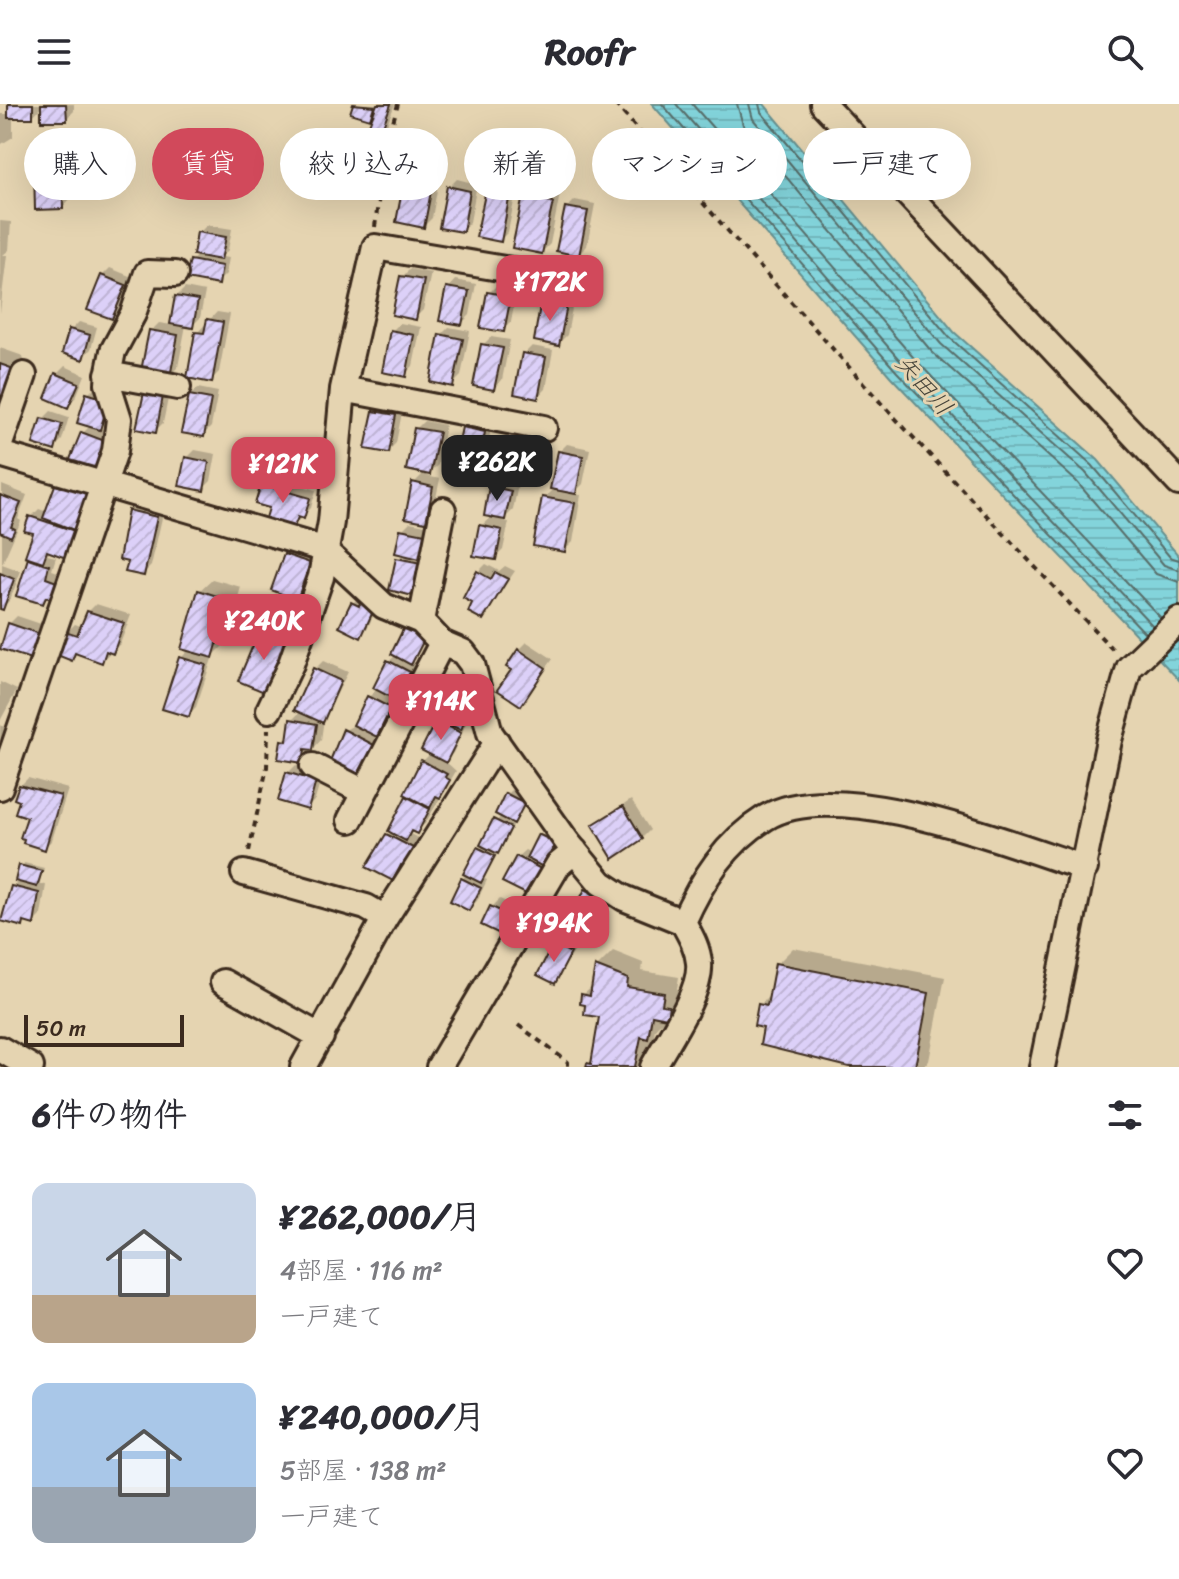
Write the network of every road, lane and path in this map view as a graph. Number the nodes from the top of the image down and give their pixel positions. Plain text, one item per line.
1 (398, 104) edge
2 (615, 104) edge
3 (823, 104) edge
4 (375, 231) dead end
5 (175, 274) dead end
6 (576, 281) dead end
7 (108, 374) junction
8 (24, 375) dead end
9 (178, 387) dead end
10 (343, 389) junction
11 (544, 428) dead end
12 (0, 444) edge
13 (0, 454) edge
14 (102, 482) junction
15 (1179, 483) edge
16 (443, 510) dead end
17 (323, 549) junction
18 (1179, 620) edge
19 (421, 621) junction
20 (442, 643) junction
21 (1133, 664) junction
22 (269, 710) joint
23 (497, 742) junction
24 (313, 766) dead end
25 (0, 787) edge
26 (364, 792) junction
27 (350, 820) dead end
28 (575, 851) junction
29 (1085, 868) junction
30 (244, 873) joint
31 (385, 918) junction
32 (683, 922) junction
33 (223, 982) dead end
34 (518, 1025) dead end
35 (321, 1037) junction
36 (0, 1049) edge
37 (31, 1067) edge
38 (303, 1067) edge
39 (439, 1067) edge
40 (568, 1067) edge
41 (653, 1067) edge
42 (1042, 1067) edge

1 - 4 path
2 - 21 path
3 - 15 street
5 - 7 street
6 - 10 street
7 - 9 street
7 - 14 street
8 - 12 street
10 - 11 street
10 - 17 street
13 - 14 street
14 - 17 street
14 - 25 street
16 - 19 street
17 - 19 street
17 - 22 street
18 - 21 street
19 - 20 street
20 - 23 street
20 - 26 street
21 - 29 street
22 - 30 path
23 - 28 street
23 - 31 street
24 - 26 street
26 - 27 street
28 - 32 street
28 - 39 street
29 - 32 street
29 - 42 street
30 - 31 street
31 - 35 street
32 - 41 street
33 - 35 street
34 - 40 path
35 - 38 street
36 - 37 street

